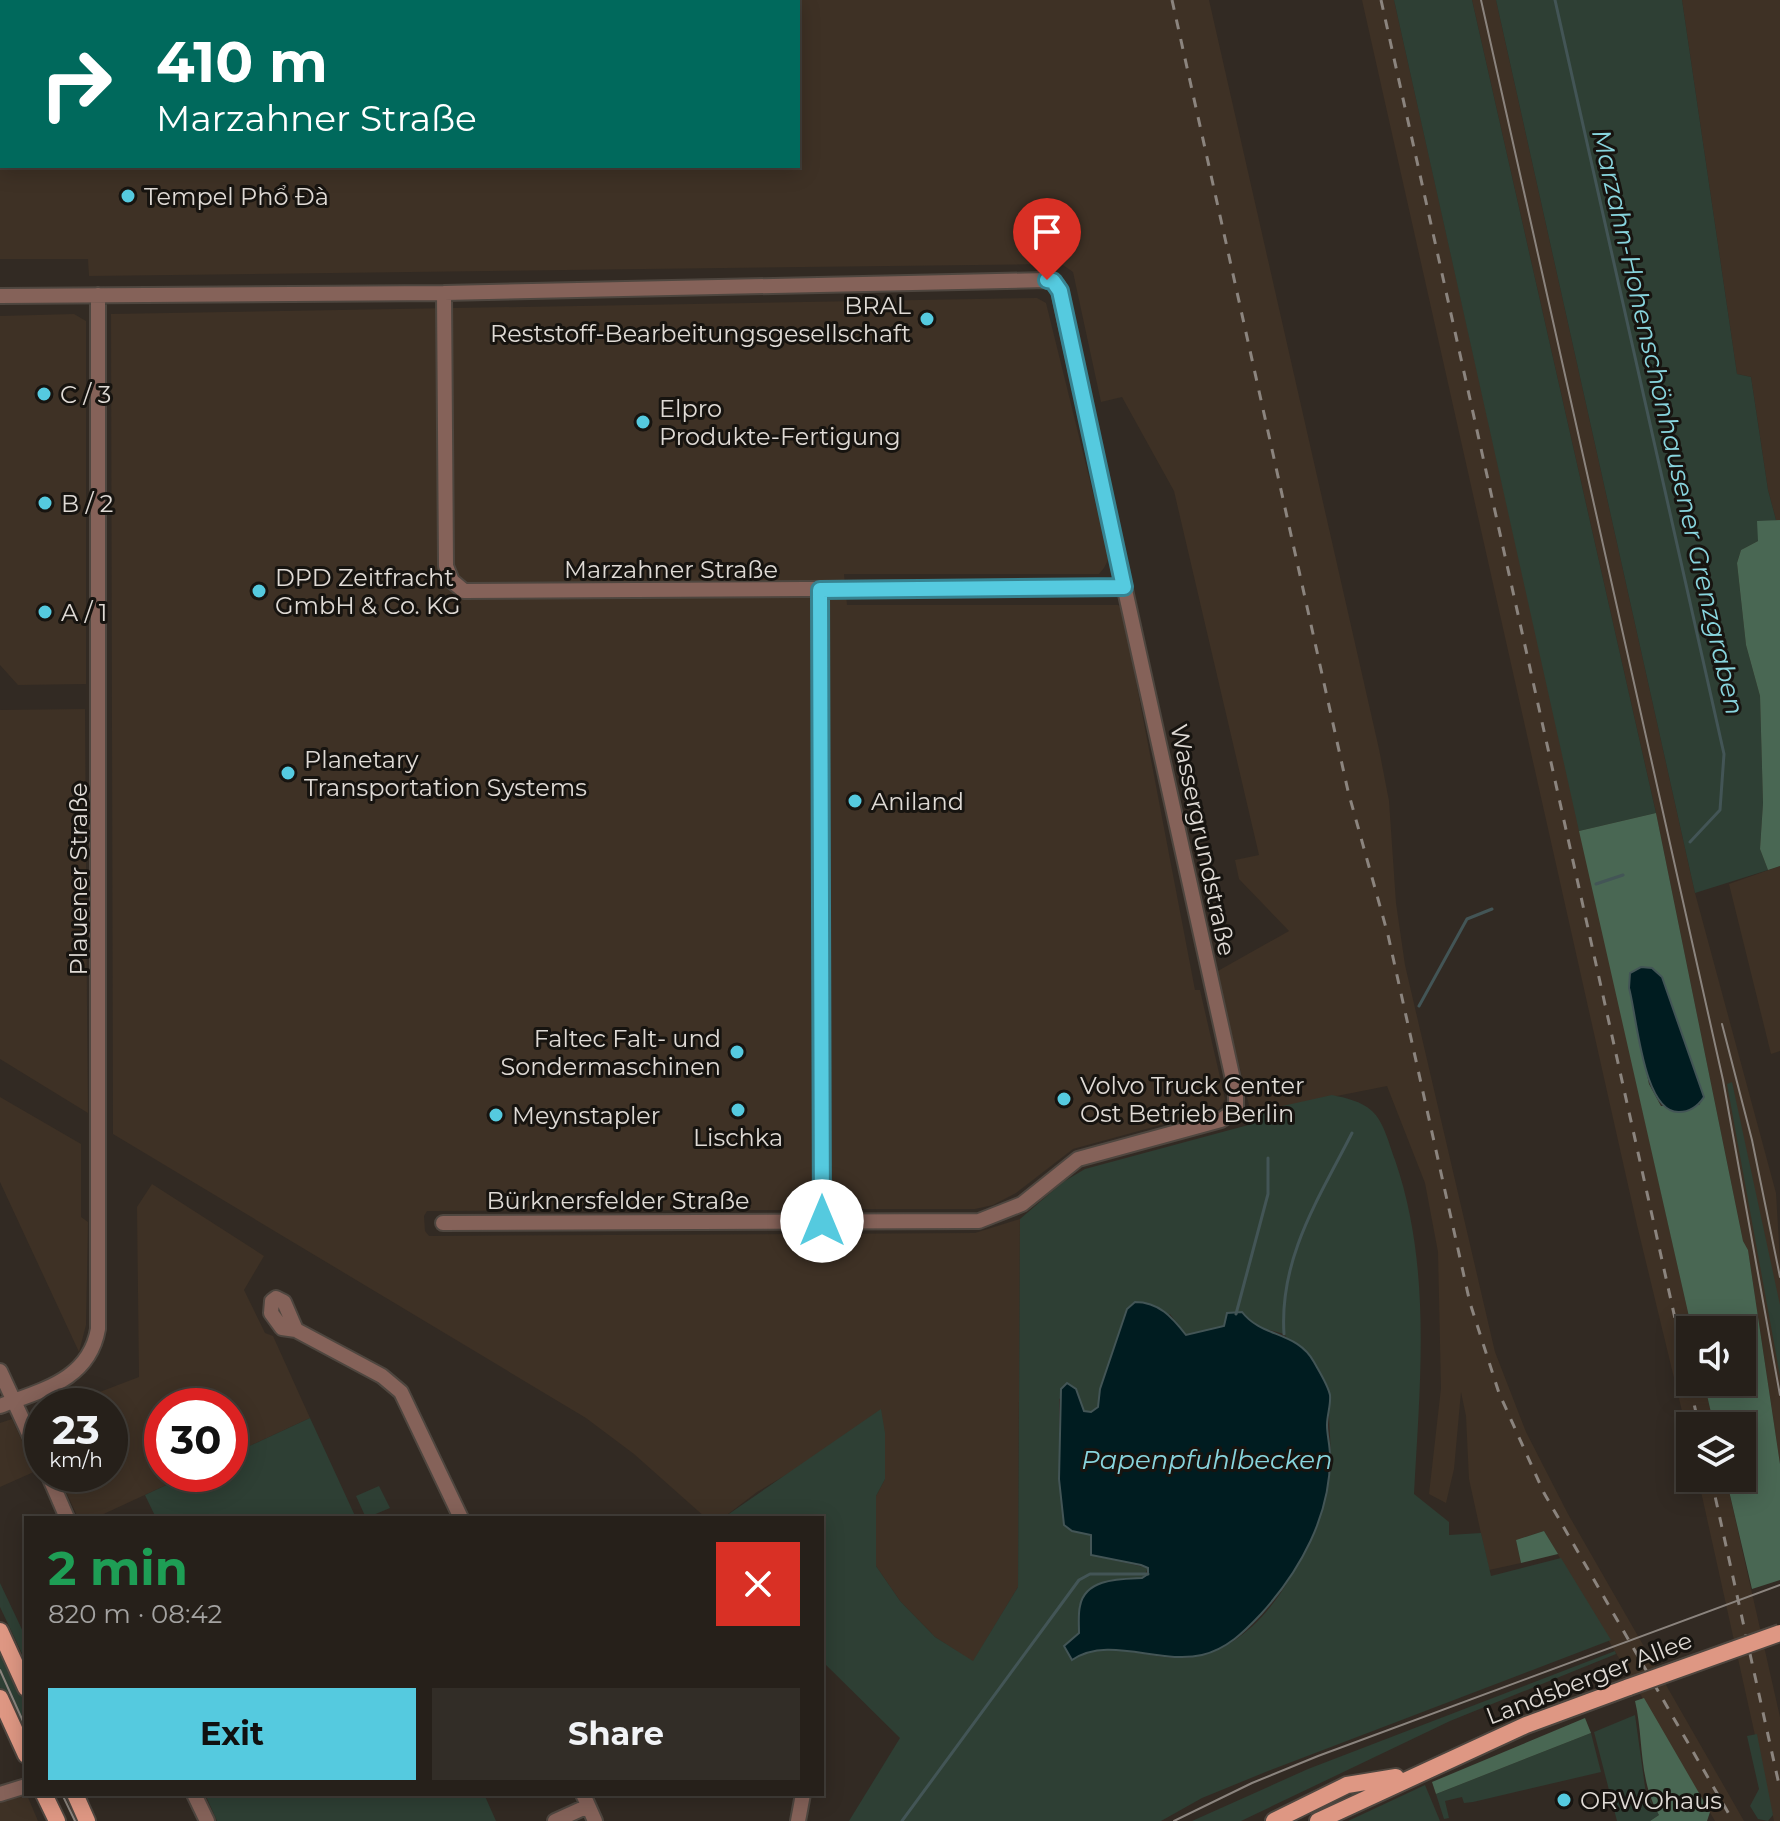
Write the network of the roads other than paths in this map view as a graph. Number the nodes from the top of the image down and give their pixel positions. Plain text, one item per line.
1 (444, 293) junction
2 (98, 295) junction
3 (0, 296) edge
4 (1124, 587) junction
5 (820, 590) junction
6 (1238, 1102) joint
7 (822, 1221) junction
8 (443, 1223) dead end
9 (296, 1330) dead end
10 (0, 1371) edge
11 (7, 1404) edge
12 (24, 1432) edge
13 (56, 1492) edge
14 (66, 1516) edge
15 (460, 1516) edge
16 (0, 1631) edge
17 (1780, 1633) edge
18 (24, 1684) edge
19 (0, 1698) edge
20 (24, 1751) edge
21 (1417, 1773) junction
22 (24, 1787) edge
23 (0, 1794) edge
24 (45, 1796) edge
25 (76, 1796) edge
26 (195, 1796) edge
27 (803, 1796) edge
28 (586, 1800) edge
29 (57, 1821) edge
30 (87, 1821) edge
31 (207, 1821) edge
32 (555, 1821) edge
33 (595, 1821) edge
34 (798, 1821) edge
35 (1274, 1821) edge
36 (1318, 1821) edge

1 - 2 street
1 - 4 street
1 - 5 street, Marzahner Straße
2 - 3 street
2 - 11 street, Plauener Straße
4 - 5 street, Marzahner Straße
4 - 6 street, Wassergrundstraße
5 - 7 street
6 - 7 street, Bürknersfelder Straße
7 - 8 street, Bürknersfelder Straße
9 - 15 street
10 - 11 street
11 - 12 street
13 - 14 street
16 - 18 main road
17 - 21 main road, Landsberger Allee, bridge
19 - 20 main road
21 - 35 main road, Landsberger Allee
21 - 36 main road, Landsberger Allee
22 - 23 street
24 - 29 main road
25 - 30 main road
26 - 31 street
27 - 34 street
28 - 32 street
28 - 33 street

